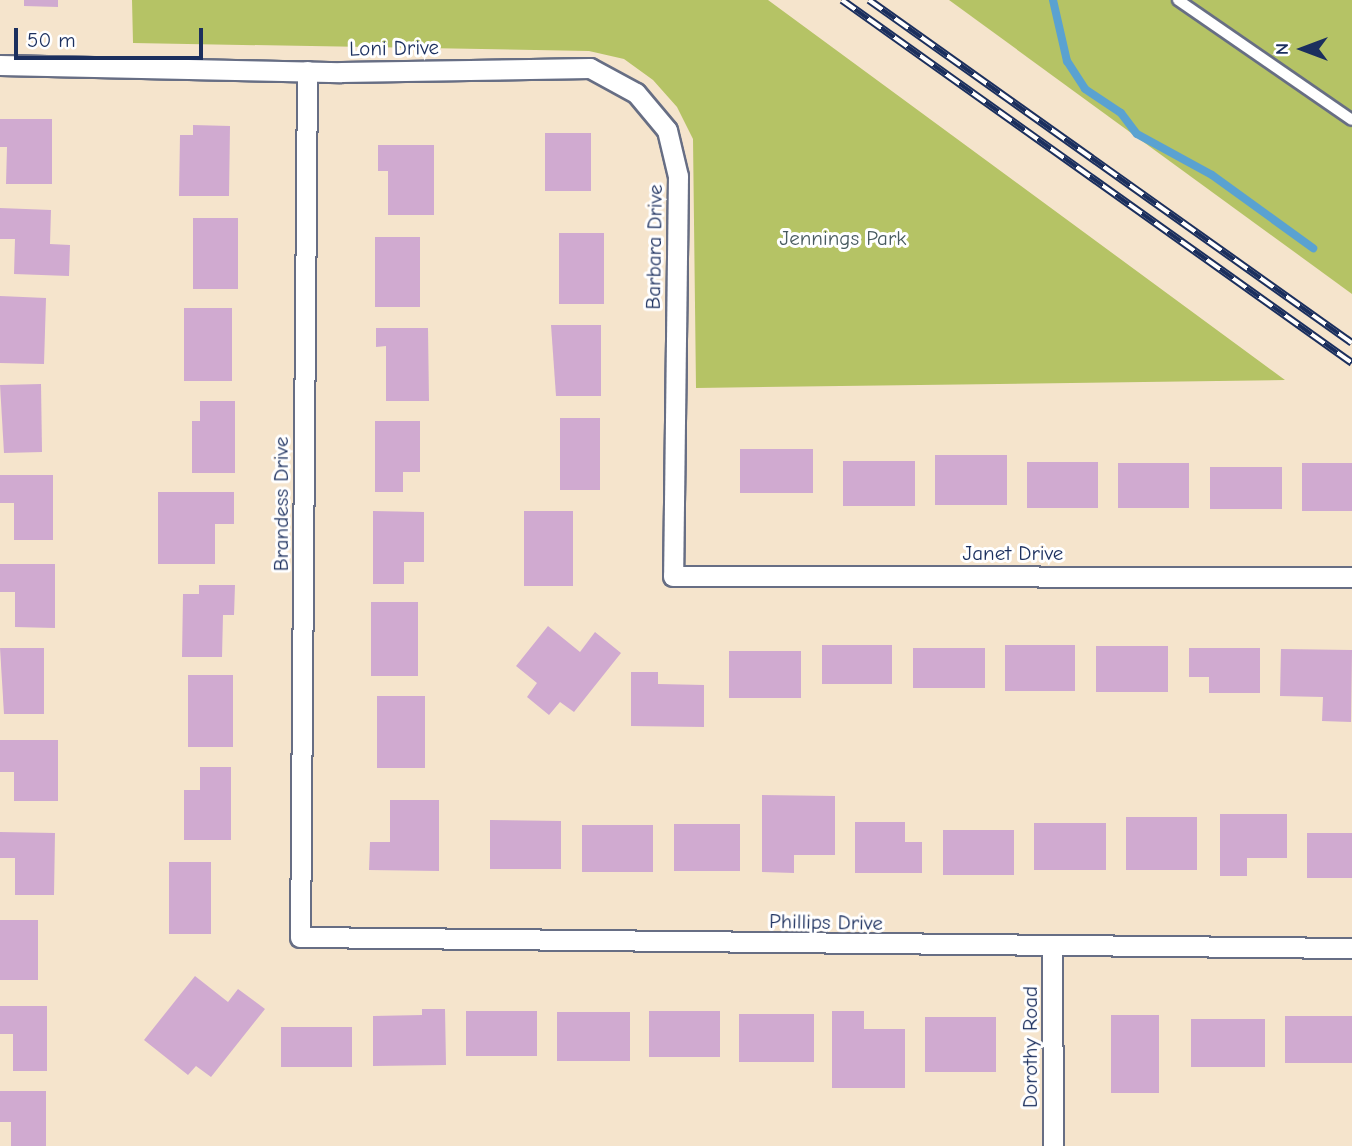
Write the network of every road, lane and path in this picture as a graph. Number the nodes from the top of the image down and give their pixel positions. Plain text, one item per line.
1 (1178, 0) edge
2 (0, 65) edge
3 (481, 69) joint
4 (307, 71) junction
5 (1352, 120) edge
6 (673, 576) joint
7 (1352, 577) edge
8 (300, 937) joint
9 (1052, 948) junction
10 (1352, 948) edge
11 (1053, 1146) edge

1 - 5 lane
2 - 4 street, Loni Drive
3 - 4 street, Loni Drive
3 - 6 street, Barbara Drive
4 - 8 street, Brandess Drive
6 - 7 street, Janet Drive
8 - 9 street, Phillips Drive
9 - 10 street, Phillips Drive
9 - 11 street, Dorothy Road

